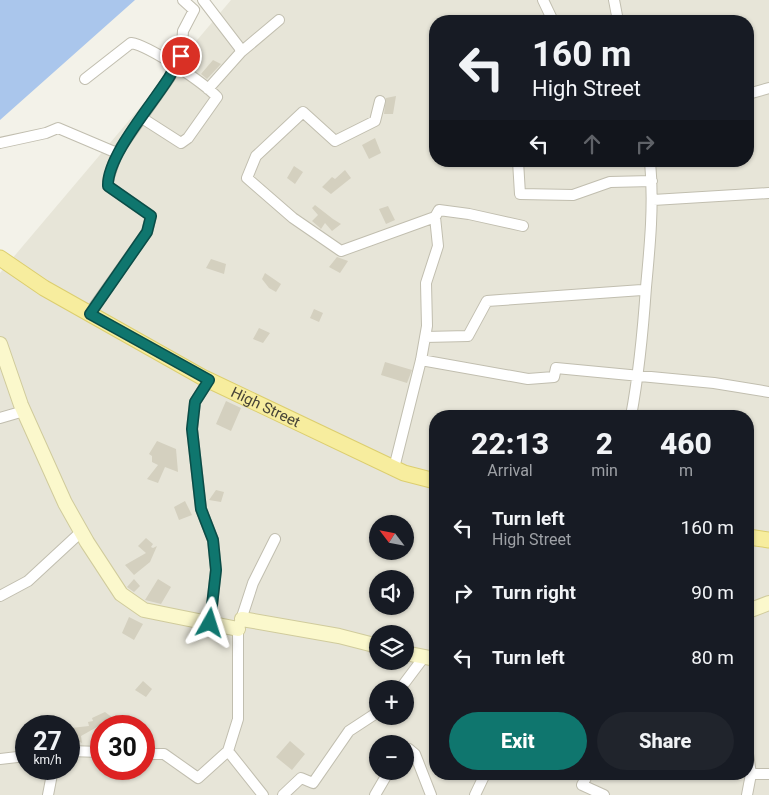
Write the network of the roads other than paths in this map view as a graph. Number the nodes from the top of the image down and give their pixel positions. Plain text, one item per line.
1 (183, 0) edge
2 (202, 0) edge
3 (543, 0) edge
4 (614, 0) edge
5 (550, 15) edge
6 (617, 15) edge
7 (279, 20) dead end
8 (241, 52) junction
9 (174, 65) junction
10 (85, 79) dead end
11 (208, 88) junction
12 (769, 88) edge
13 (754, 92) edge
14 (380, 101) dead end
15 (142, 118) junction
16 (0, 143) edge
17 (117, 153) junction
18 (518, 167) edge
19 (651, 167) edge
20 (652, 181) junction
21 (769, 193) edge
22 (653, 200) junction
23 (435, 217) junction
24 (523, 226) dead end
25 (0, 258) edge
26 (642, 290) dead end
27 (90, 314) junction
28 (426, 337) junction
29 (0, 344) edge
30 (421, 360) junction
31 (639, 378) junction
32 (209, 380) junction
33 (769, 392) edge
34 (633, 410) edge
35 (24, 411) junction
36 (0, 418) edge
37 (394, 468) junction
38 (429, 479) edge
39 (82, 532) junction
40 (754, 538) edge
41 (276, 539) dead end
42 (769, 540) edge
43 (0, 596) edge
44 (769, 603) edge
45 (754, 609) edge
46 (210, 623) junction
47 (240, 624) junction
48 (369, 644) edge
49 (414, 653) edge
50 (429, 656) edge
51 (429, 659) edge
52 (409, 680) edge
53 (369, 718) edge
54 (228, 751) junction
55 (155, 754) edge
56 (414, 754) edge
57 (15, 757) edge
58 (0, 759) edge
59 (754, 774) edge
60 (769, 774) edge
61 (51, 780) edge
62 (384, 780) edge
63 (481, 780) edge
64 (585, 780) edge
65 (750, 780) edge
66 (582, 785) junction
67 (48, 795) edge
68 (263, 795) edge
69 (283, 795) edge
70 (375, 795) edge
71 (431, 795) edge
72 (475, 795) edge
73 (576, 795) edge
74 (604, 795) edge
75 (747, 795) edge

1 - 9 street
2 - 8 street
3 - 5 street
4 - 6 street
7 - 8 street
8 - 11 street
9 - 10 street
9 - 11 street
9 - 15 street
11 - 15 street
12 - 13 street
14 - 23 street
15 - 17 street
16 - 17 street
17 - 27 street
18 - 20 street
19 - 20 street
20 - 22 street
21 - 22 street
22 - 31 street
23 - 24 street
23 - 28 street
25 - 27 main road, High Street
26 - 28 street
27 - 32 main road, High Street
28 - 30 street
29 - 35 street
30 - 31 street
30 - 37 street
31 - 33 street
31 - 34 street
32 - 37 main road, High Street
32 - 46 street
35 - 36 street
35 - 39 street
37 - 38 main road, High Street
39 - 43 street
39 - 46 street
40 - 42 main road
41 - 47 street
44 - 45 street
46 - 47 street
47 - 48 street
47 - 54 street
49 - 50 street
51 - 52 street
53 - 69 street
54 - 55 street
54 - 68 street
56 - 71 street
57 - 58 street
59 - 60 street
61 - 67 street
62 - 70 street
63 - 72 street
64 - 66 street
65 - 75 street
66 - 73 street
66 - 74 street

